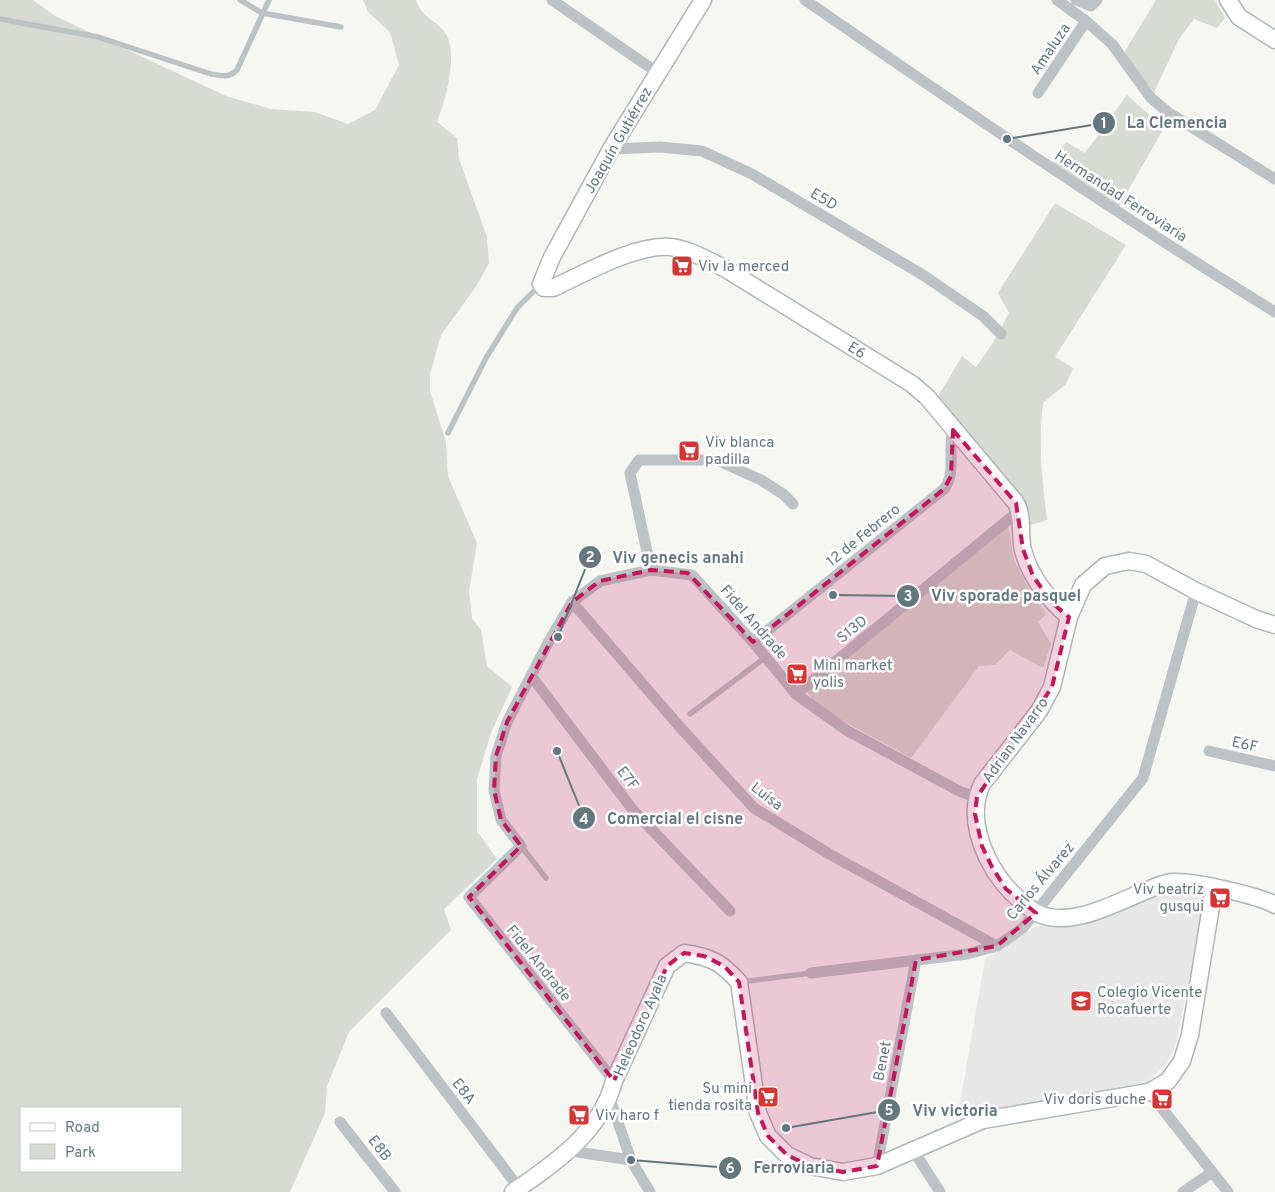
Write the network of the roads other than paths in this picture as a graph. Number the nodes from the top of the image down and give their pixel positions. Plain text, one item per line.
1 (240, 0) edge
2 (269, 0) edge
3 (552, 0) edge
4 (703, 0) edge
5 (805, 0) edge
6 (1057, 0) edge
7 (1076, 0) edge
8 (1097, 0) edge
9 (1228, 0) edge
10 (262, 13) junction
11 (0, 19) edge
12 (1086, 21) junction
13 (341, 27) dead end
14 (1275, 40) edge
15 (658, 73) junction
16 (1038, 93) dead end
17 (611, 148) junction
18 (1275, 179) edge
19 (541, 284) junction
20 (1275, 312) edge
21 (1001, 334) dead end
22 (953, 430) junction
23 (448, 433) dead end
24 (793, 504) dead end
25 (1020, 510) junction
26 (651, 570) junction
27 (1196, 591) junction
28 (572, 602) junction
29 (1069, 617) junction
30 (1275, 625) edge
31 (753, 642) junction
32 (766, 657) junction
33 (532, 677) junction
34 (796, 694) junction
35 (690, 714) dead end
36 (1209, 751) dead end
37 (1275, 766) edge
38 (976, 797) junction
39 (521, 846) junction
40 (546, 878) dead end
41 (1214, 888) junction
42 (1275, 905) edge
43 (730, 911) dead end
44 (1036, 913) junction
45 (997, 946) junction
46 (916, 960) junction
47 (811, 974) joint
48 (739, 982) junction
49 (386, 1014) dead end
50 (614, 1081) junction
51 (1149, 1092) junction
52 (610, 1098) junction
53 (340, 1122) dead end
54 (912, 1150) junction
55 (570, 1151) junction
56 (631, 1160) junction
57 (877, 1166) junction
58 (1211, 1173) junction
59 (516, 1190) edge
60 (395, 1192) edge
61 (650, 1192) edge
62 (940, 1192) edge
63 (1183, 1192) edge
64 (1228, 1192) edge

1 - 10 lane
2 - 10 lane
3 - 15 street
4 - 15 street, Joaquín Gutiérrez
5 - 20 street, Hermandad Ferroviaria
6 - 12 street
7 - 8 street
9 - 14 street
10 - 11 lane
10 - 13 lane
12 - 16 street, Amaluza
12 - 18 street
15 - 17 street, Joaquín Gutiérrez
17 - 19 street, Joaquín Gutiérrez
17 - 21 street, E5D
19 - 22 street, E6
19 - 23 lane
22 - 25 street, E6
22 - 31 street, 12 de Febrero
24 - 26 street
25 - 29 street
25 - 34 street, S13D
26 - 28 street, Fidel Andrade
26 - 31 street, Fidel Andrade
27 - 29 street, Adrian Navarro
27 - 30 street, Adrian Navarro
27 - 44 street, Carlos Álvarez
28 - 33 street, Fidel Andrade
28 - 45 street, Luisa
29 - 38 street, Adrian Navarro
31 - 32 street, Fidel Andrade
32 - 34 street, Fidel Andrade
32 - 35 lane
33 - 39 street, Fidel Andrade
33 - 43 street, E7F
34 - 38 street, Fidel Andrade
36 - 37 street, E6F
38 - 44 street, Adrian Navarro
39 - 40 lane
39 - 50 street, Fidel Andrade
41 - 42 street
41 - 44 street
41 - 51 street
44 - 45 street, Carlos Álvarez
45 - 46 street, Carlos Álvarez
46 - 47 street, Carlos Álvarez
46 - 57 street, Benet
47 - 48 lane, Carlos Álvarez
48 - 50 street, Heleodoro Ayala
48 - 57 street
49 - 59 street, E8A
50 - 52 street, Heleodoro Ayala
51 - 54 street
51 - 58 street
52 - 55 street, Heleodoro Ayala
52 - 56 street
53 - 60 street, E8B
54 - 57 street
54 - 62 street
55 - 56 street
55 - 59 street, Heleodoro Ayala
56 - 61 street
58 - 63 street
58 - 64 street

